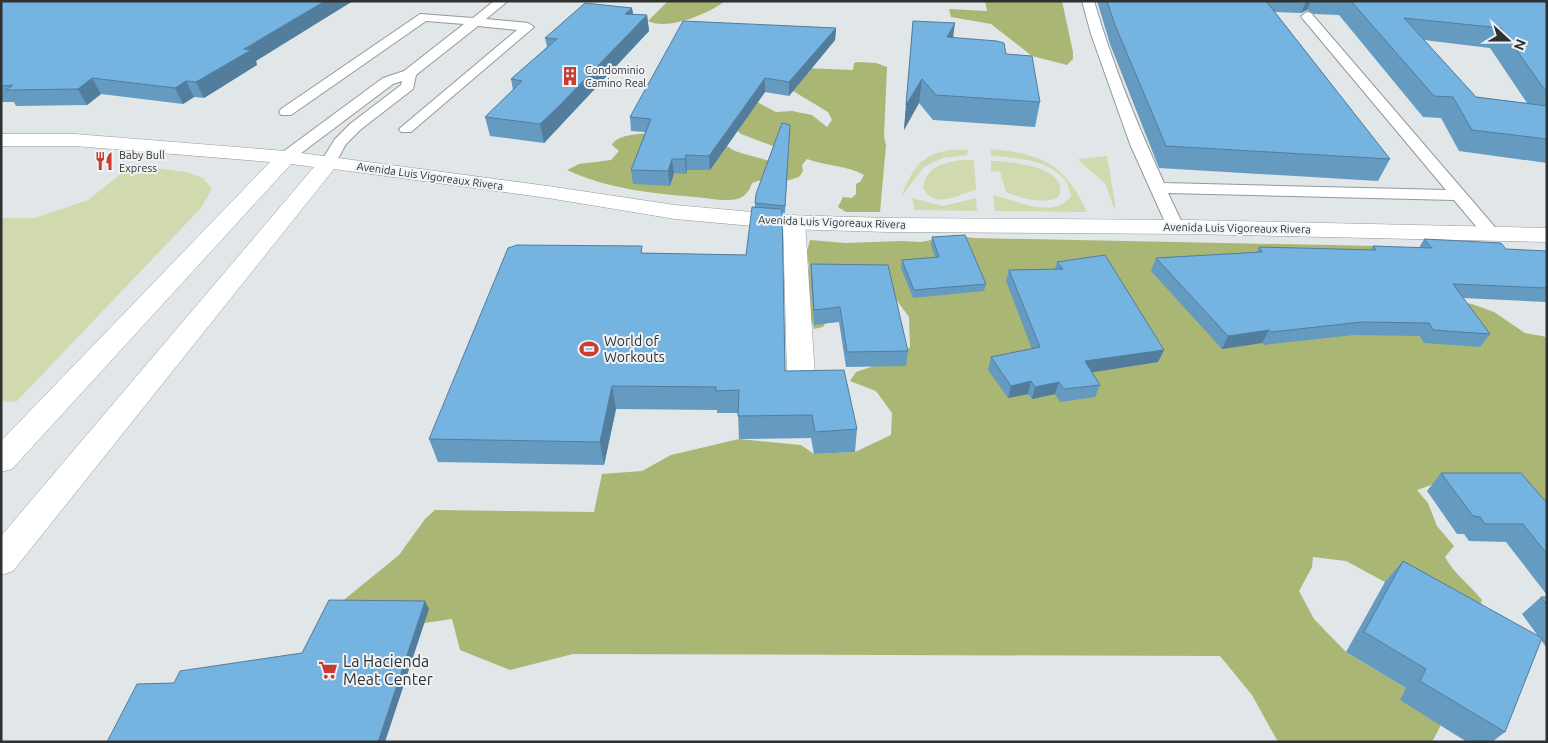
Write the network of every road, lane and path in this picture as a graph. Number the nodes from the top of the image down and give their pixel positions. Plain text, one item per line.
1 (502, 1) edge
2 (1088, 1) edge
3 (1307, 16) dead end
4 (476, 22) junction
5 (410, 74) junction
6 (286, 112) dead end
7 (406, 129) dead end
8 (1, 140) edge
9 (286, 157) junction
10 (328, 163) junction
11 (1157, 188) junction
12 (1459, 195) junction
13 (794, 222) junction
14 (1175, 227) junction
15 (1490, 233) junction
16 (1547, 235) edge
17 (801, 377) edge
18 (1, 461) edge
19 (1, 561) edge

1 - 4 lane
2 - 11 lane
3 - 12 lane
4 - 5 lane
4 - 6 lane
4 - 7 lane
5 - 9 lane
5 - 10 lane
8 - 9 main road, Avenida Luis Vigoreaux Rivera
9 - 10 main road, Avenida Luis Vigoreaux Rivera
9 - 18 main road
10 - 13 main road, Avenida Luis Vigoreaux Rivera
10 - 19 main road
11 - 12 lane
11 - 14 lane
12 - 15 lane
13 - 14 main road, Avenida Luis Vigoreaux Rivera
13 - 17 main road
14 - 15 main road, Avenida Luis Vigoreaux Rivera
15 - 16 main road, Avenida Luis Vigoreaux Rivera

